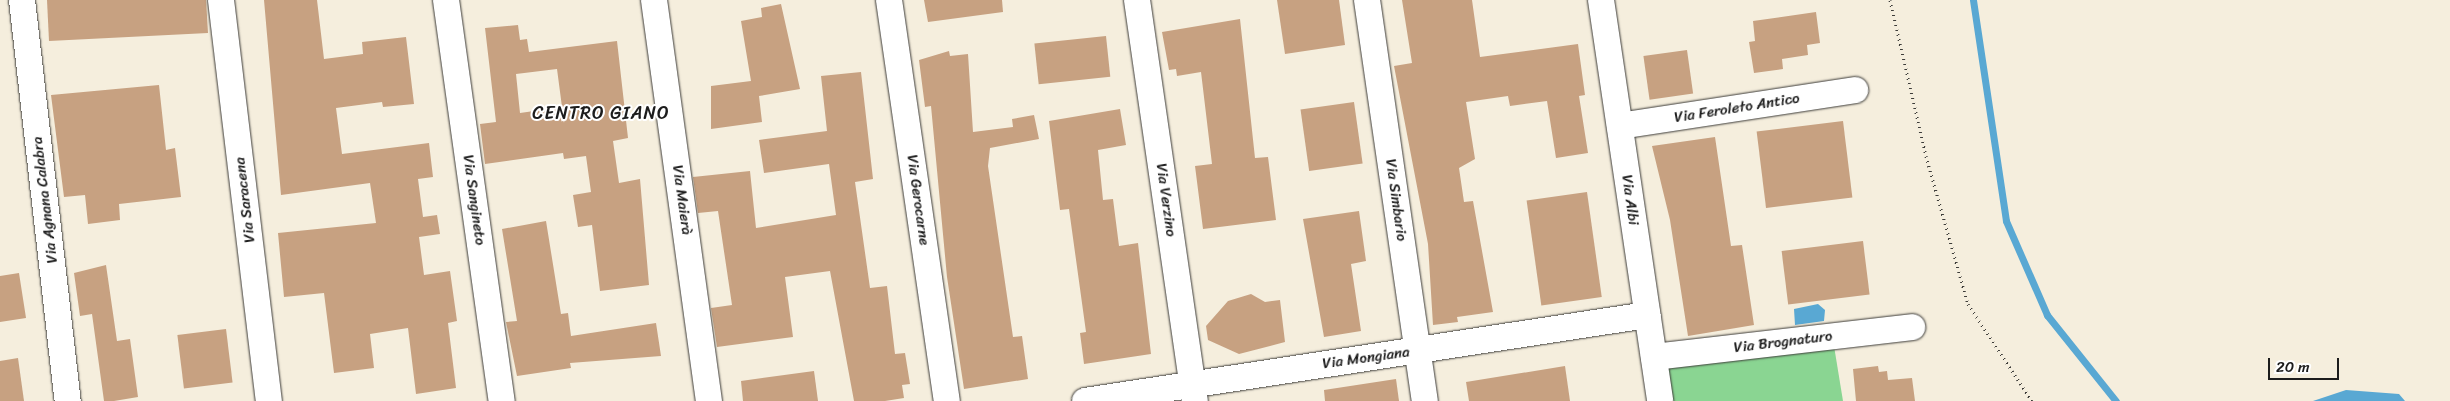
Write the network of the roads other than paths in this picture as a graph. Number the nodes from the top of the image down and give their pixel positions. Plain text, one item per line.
1 (22, 0) edge
2 (221, 0) edge
3 (446, 0) edge
4 (654, 0) edge
5 (889, 0) edge
6 (1137, 0) edge
7 (1366, 0) edge
8 (1601, 0) edge
9 (1855, 90) dead end
10 (1620, 126) junction
11 (1647, 314) junction
12 (1912, 327) dead end
13 (1418, 350) junction
14 (1654, 357) junction
15 (1194, 391) edge
16 (68, 401) edge
17 (270, 401) edge
18 (502, 401) edge
19 (709, 401) edge
20 (947, 401) edge
21 (1085, 401) edge
22 (1425, 401) edge
23 (1660, 401) edge

1 - 16 street, Via Agnana Calabra
2 - 17 street, Via Saracena
3 - 18 street, Via Sangineto
4 - 19 street, Via Maierà
5 - 20 street, Via Gerocarne
6 - 15 street, Via Verzino
7 - 13 street, Via Simbario
8 - 10 street, Via Albi
9 - 10 street, Via Feroleto Antico
10 - 11 street, Via Albi
11 - 13 street, Via Mongiana
11 - 14 street, Via Albi
12 - 14 street, Via Brognaturo
13 - 15 street, Via Mongiana
13 - 22 street, Via Simbario
14 - 23 street, Via Albi
15 - 21 street, Via Mongiana

